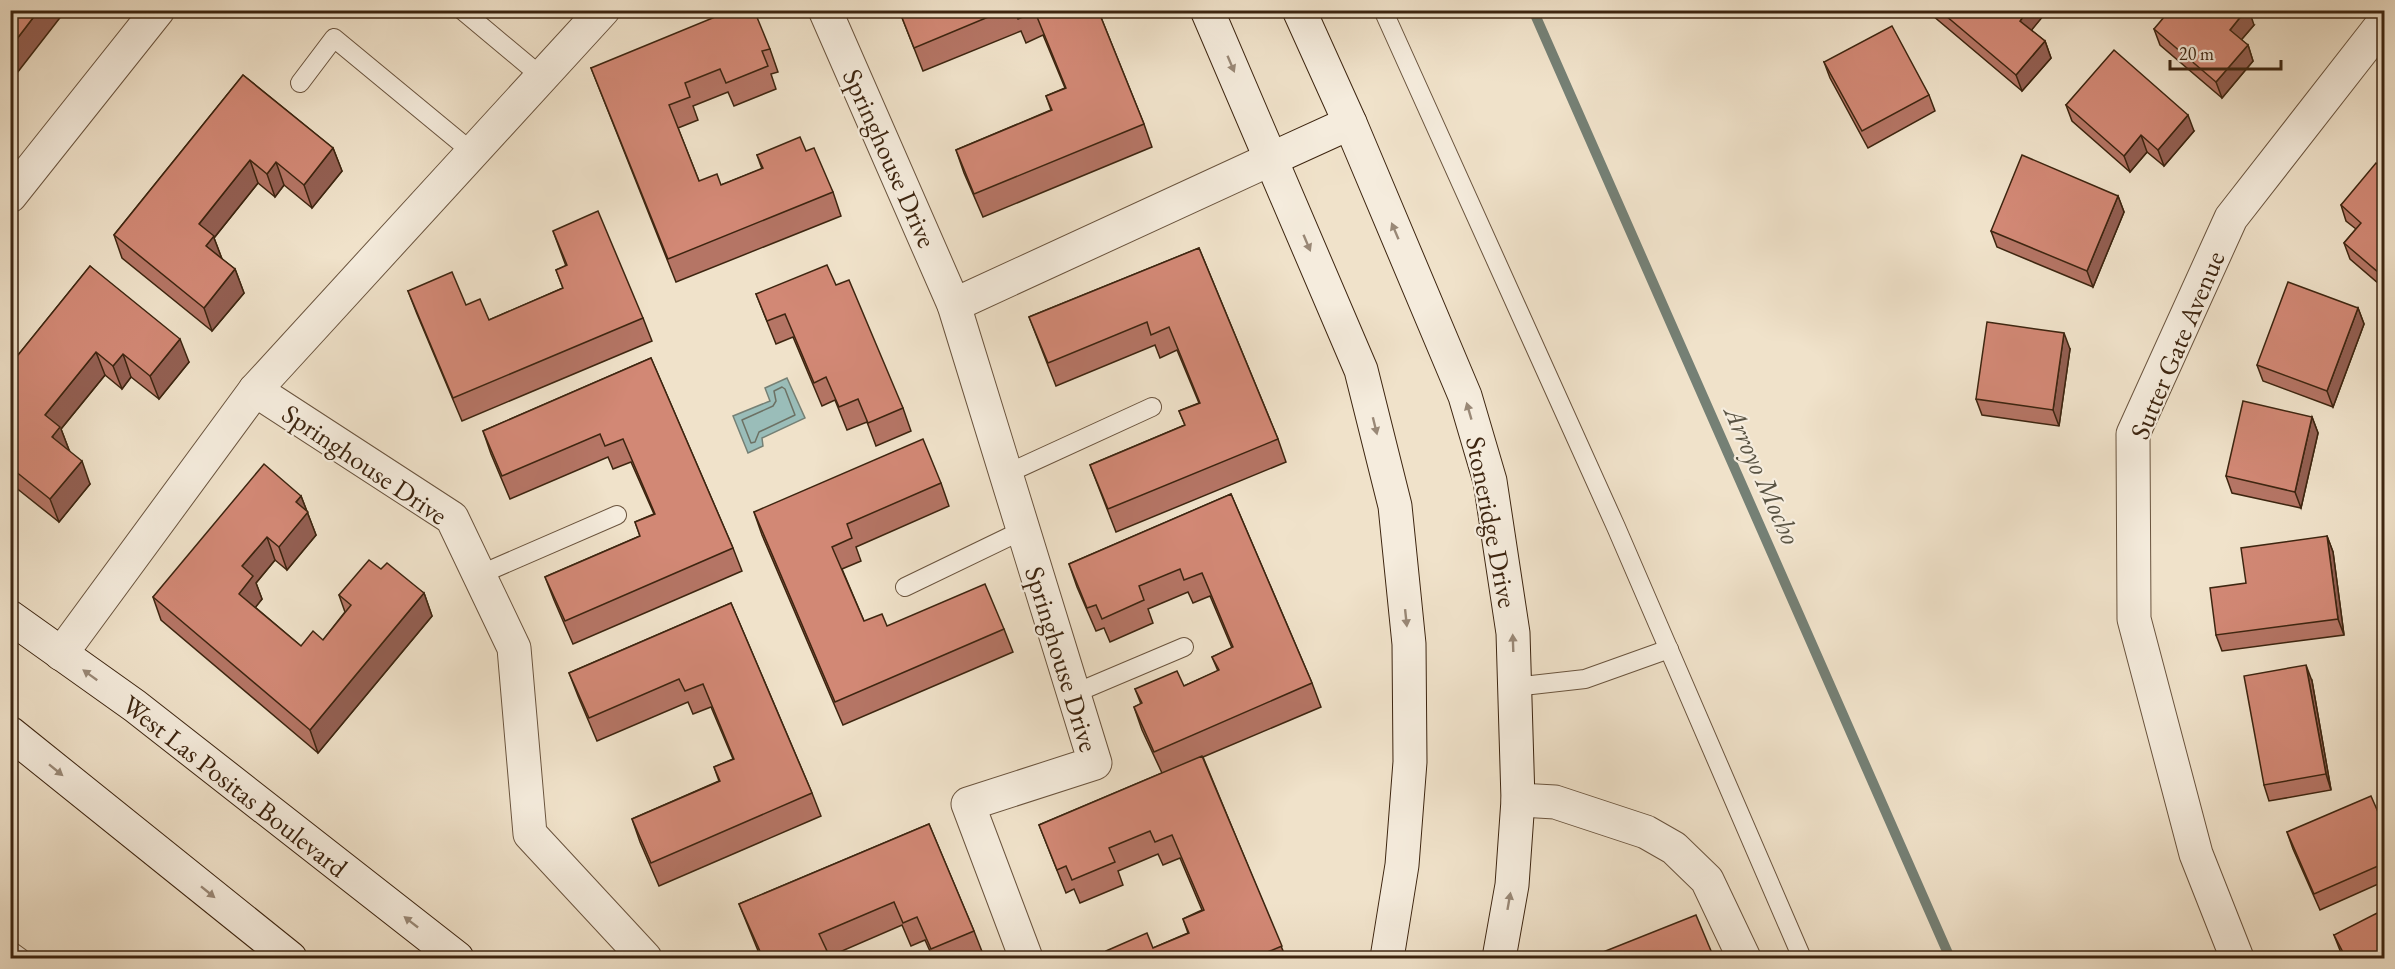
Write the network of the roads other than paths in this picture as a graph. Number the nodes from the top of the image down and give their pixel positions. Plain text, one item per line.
1 (158, 10) edge
2 (462, 10) edge
3 (603, 10) edge
4 (825, 10) edge
5 (1207, 10) edge
6 (1299, 10) edge
7 (1383, 10) edge
8 (2385, 22) edge
9 (542, 77) junction
10 (300, 82) dead end
11 (1350, 123) junction
12 (472, 152) junction
13 (1271, 159) junction
14 (10, 196) edge
15 (954, 305) junction
16 (255, 390) junction
17 (1152, 407) dead end
18 (1006, 474) junction
19 (617, 515) dead end
20 (1023, 530) junction
21 (479, 575) junction
22 (905, 587) dead end
23 (10, 617) edge
24 (1184, 647) dead end
25 (1669, 650) junction
26 (61, 654) junction
27 (1515, 687) junction
28 (1073, 694) junction
29 (10, 733) edge
30 (1518, 800) junction
31 (10, 950) edge
32 (21, 958) edge
33 (290, 958) edge
34 (457, 958) edge
35 (645, 958) edge
36 (1026, 958) edge
37 (1387, 958) edge
38 (1499, 958) edge
39 (1744, 958) edge
40 (1802, 958) edge
41 (2237, 958) edge

1 - 14 street
2 - 9 lane
3 - 9 street, Springhouse Drive
4 - 15 street, Springhouse Drive
5 -> 13 street
6 - 11 street, Stoneridge Drive
7 - 25 lane
8 - 41 street, Sutter Gate Avenue
9 - 12 street, Springhouse Drive
10 - 12 lane
11 - 13 street
27 -> 11 street, Stoneridge Drive
12 - 16 street, Springhouse Drive
13 - 15 street
13 -> 37 street
15 - 18 street, Springhouse Drive
16 - 21 street, Springhouse Drive
16 - 26 street, Springhouse Drive
17 - 18 lane
18 - 20 street, Springhouse Drive
19 - 21 lane
20 - 22 lane
20 - 28 street, Springhouse Drive
21 - 35 street, Springhouse Drive
23 - 26 street, West Las Positas Boulevard
24 - 28 lane
25 - 27 lane
25 - 40 lane
34 -> 26 street, West Las Positas Boulevard
27 - 30 street, Stoneridge Drive
28 - 36 street, Springhouse Drive
29 -> 33 street
38 -> 30 street, Stoneridge Drive
30 - 39 street
31 - 32 lane

